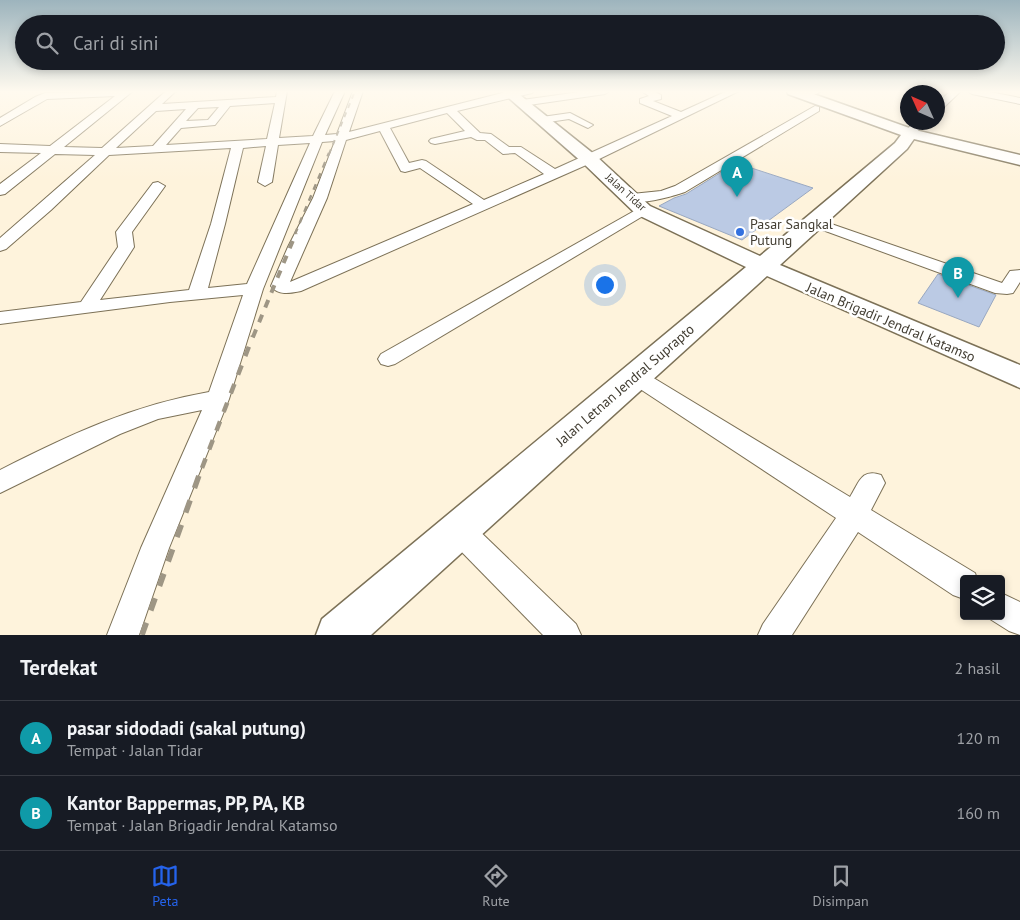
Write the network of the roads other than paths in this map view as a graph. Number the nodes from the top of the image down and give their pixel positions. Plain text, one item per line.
1 (542, 120) edge
2 (91, 121) edge
3 (139, 121) edge
4 (182, 121) edge
5 (213, 121) edge
6 (277, 121) edge
7 (326, 121) edge
8 (348, 121) edge
9 (405, 121) edge
10 (461, 121) edge
11 (578, 121) edge
12 (672, 121) edge
13 (795, 121) edge
14 (0, 124) edge
15 (179, 125) junction
16 (383, 126) junction
17 (588, 126) dead end
18 (914, 130) edge
19 (922, 130) edge
20 (473, 133) junction
21 (0, 134) edge
22 (342, 137) junction
23 (317, 139) junction
24 (435, 141) dead end
25 (273, 142) junction
26 (238, 144) junction
27 (1, 149) edge
28 (156, 150) junction
29 (54, 151) junction
30 (105, 152) junction
31 (589, 159) junction
32 (1020, 160) edge
33 (553, 174) junction
34 (265, 182) dead end
35 (158, 186) dead end
36 (0, 192) edge
37 (638, 204) junction
38 (484, 205) junction
39 (814, 222) junction
40 (0, 246) edge
41 (763, 266) junction
42 (1020, 275) edge
43 (254, 289) junction
44 (197, 294) junction
45 (86, 308) junction
46 (0, 318) edge
47 (388, 359) dead end
48 (635, 376) junction
49 (1020, 377) edge
50 (218, 399) junction
51 (0, 482) edge
52 (872, 483) dead end
53 (854, 515) junction
54 (459, 530) junction
55 (960, 581) edge
56 (1005, 611) edge
57 (1020, 620) edge
58 (123, 635) edge
59 (338, 635) edge
60 (565, 635) edge
61 (774, 635) edge

1 - 31 main road, Jalan Tidar
2 - 29 street
3 - 30 street
4 - 15 street
5 - 15 street
6 - 25 street
7 - 23 street
8 - 22 street
9 - 16 street
10 - 20 street
11 - 17 street
12 - 31 street
13 - 37 street
14 - 21 street
15 - 28 street
16 - 22 street
16 - 38 street
18 - 39 main road, Jalan Letnan Jendral Suprapto
19 - 32 main road
20 - 24 street
20 - 33 street
22 - 23 street
22 - 38 street
23 - 25 street
23 - 43 street
25 - 26 street
25 - 34 street
26 - 28 street
26 - 44 street
27 - 29 street
28 - 30 street
29 - 30 street
29 - 36 street
30 - 40 street
31 - 33 street
31 - 37 main road, Jalan Tidar
33 - 38 street
35 - 45 street
37 - 41 main road, Jalan Tidar
37 - 47 street
39 - 41 main road, Jalan Letnan Jendral Suprapto
39 - 42 street
41 - 48 main road, Jalan Letnan Jendral Suprapto
41 - 49 main road, Jalan Brigadir Jendral Katamso
43 - 44 street
43 - 50 street
44 - 45 street
45 - 46 street
48 - 53 street
48 - 54 main road, Jalan Letnan Jendral Suprapto
50 - 51 street
50 - 58 street
52 - 53 street
53 - 55 street
53 - 61 street
54 - 59 main road, Jalan Letnan Jendral Suprapto
54 - 60 street
56 - 57 street

